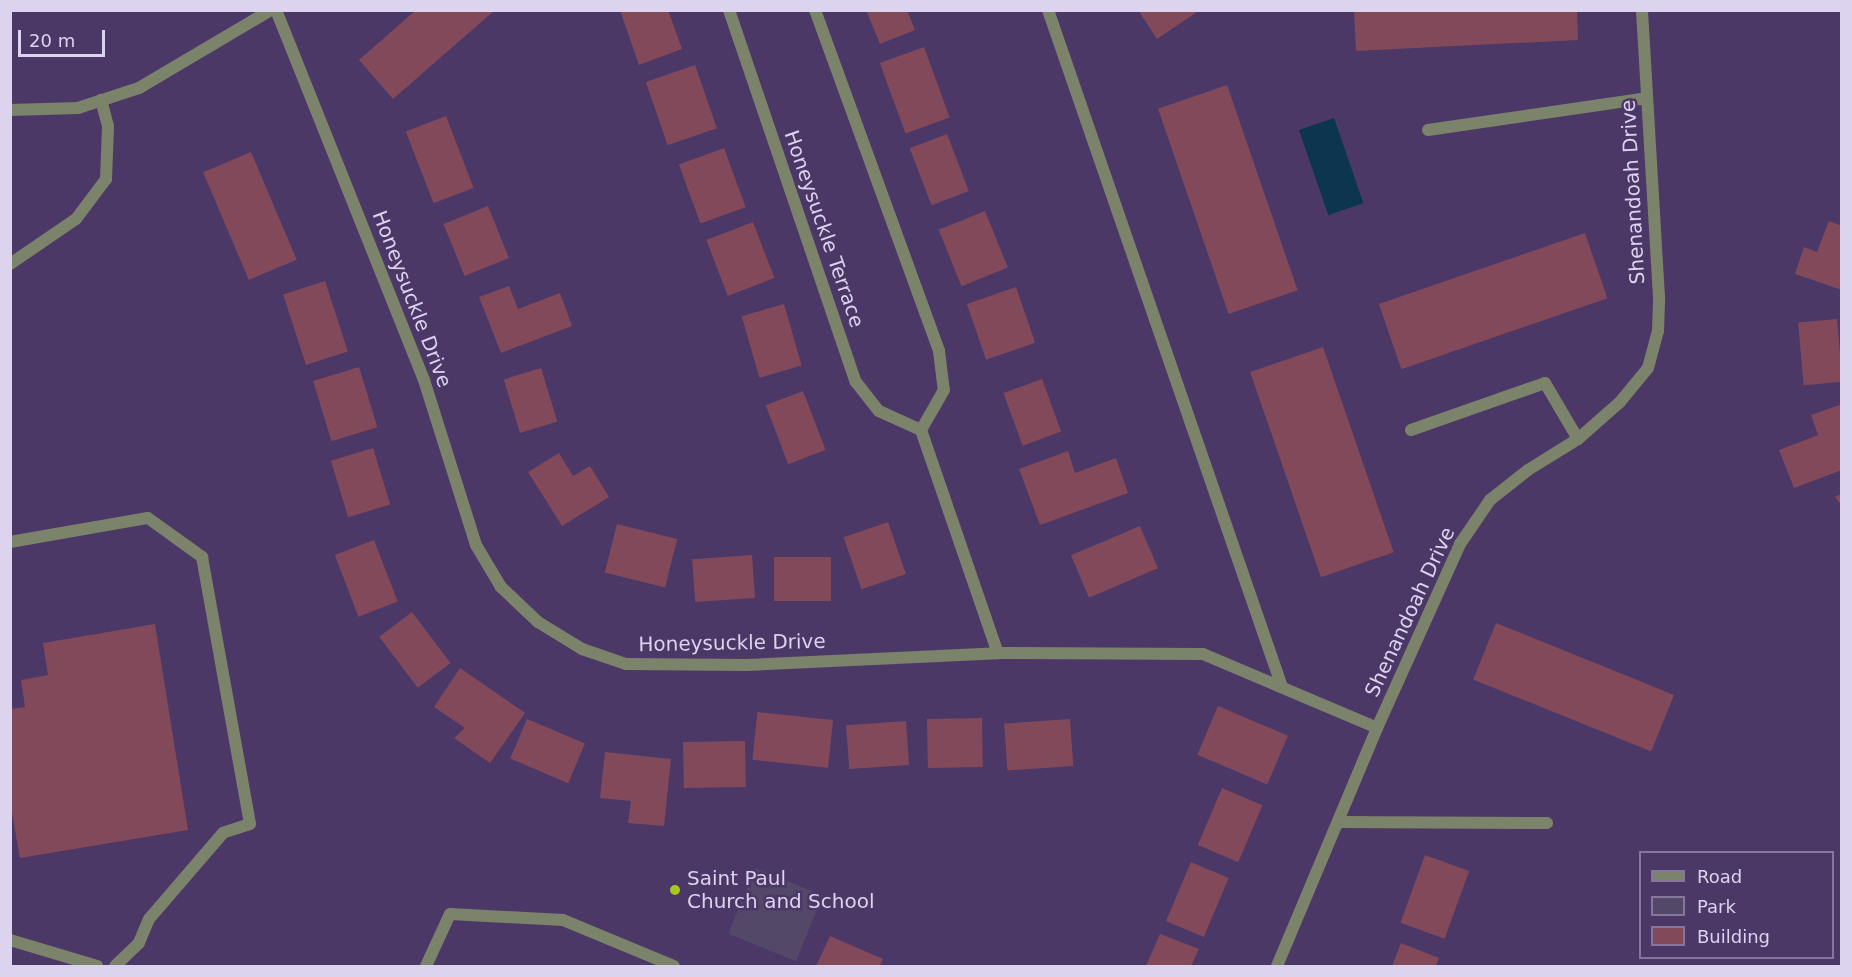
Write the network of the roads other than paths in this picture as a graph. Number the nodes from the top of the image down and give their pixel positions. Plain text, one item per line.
1 (271, 10) edge
2 (276, 10) edge
3 (729, 10) edge
4 (815, 10) edge
5 (1048, 10) edge
6 (1642, 10) edge
7 (1647, 98) junction
8 (101, 100) junction
9 (10, 110) edge
10 (1428, 130) dead end
11 (10, 264) edge
12 (921, 430) junction
13 (1411, 430) dead end
14 (1578, 439) junction
15 (10, 542) edge
16 (998, 653) junction
17 (1282, 687) junction
18 (1377, 728) junction
19 (1338, 822) junction
20 (1547, 823) dead end
21 (12, 943) edge
22 (97, 966) edge
23 (115, 966) edge
24 (426, 966) edge
25 (674, 966) edge
26 (1277, 966) edge

1 - 8 street
2 - 16 street, Honeysuckle Drive
3 - 12 street, Honeysuckle Terrace
4 - 12 street
5 - 17 street
6 - 7 street, Shenandoah Drive
7 - 10 street
7 - 14 street, Shenandoah Drive
8 - 9 street
8 - 11 street
12 - 16 street
13 - 14 street
14 - 18 street, Shenandoah Drive
15 - 23 street
16 - 17 street, Honeysuckle Drive
17 - 18 street, Honeysuckle Drive
18 - 19 street, Shenandoah Drive
19 - 20 street
19 - 26 street, Shenandoah Drive
21 - 22 street
24 - 25 street

